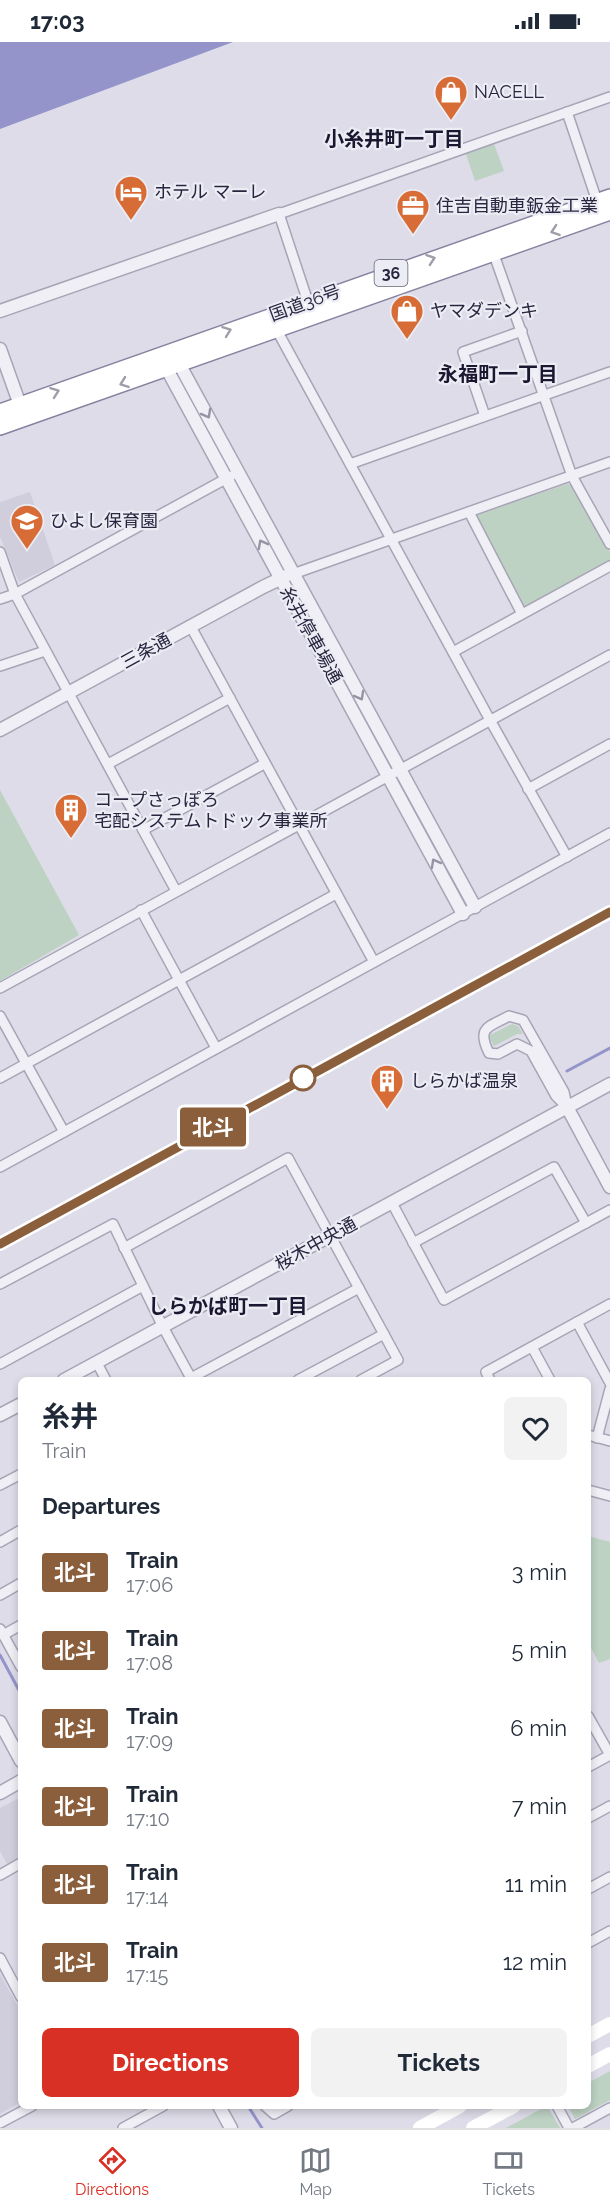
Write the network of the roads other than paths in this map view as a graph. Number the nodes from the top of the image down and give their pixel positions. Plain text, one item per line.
1 (610, 96) edge
2 (567, 112) junction
3 (603, 199) edge
4 (610, 212) edge
5 (279, 214) junction
6 (491, 246) junction
7 (310, 309) junction
8 (0, 311) edge
9 (272, 322) junction
10 (522, 331) junction
11 (0, 349) edge
12 (169, 359) junction
13 (610, 372) edge
14 (545, 395) junction
15 (20, 405) junction
16 (0, 412) edge
17 (485, 416) junction
18 (0, 427) edge
19 (610, 462) edge
20 (350, 464) junction
21 (238, 472) junction
22 (572, 476) junction
23 (226, 478) junction
24 (469, 512) junction
25 (391, 539) junction
26 (610, 544) edge
27 (0, 552) edge
28 (610, 566) edge
29 (292, 574) junction
30 (280, 579) junction
31 (15, 594) junction
32 (0, 599) edge
33 (522, 614) junction
34 (190, 627) junction
35 (45, 651) junction
36 (453, 652) junction
37 (610, 655) edge
38 (0, 666) edge
39 (69, 693) junction
40 (230, 698) junction
41 (490, 720) junction
42 (0, 730) edge
43 (610, 744) edge
44 (108, 764) junction
45 (264, 764) junction
46 (400, 769) junction
47 (387, 776) junction
48 (528, 789) junction
49 (299, 824) junction
50 (143, 830) junction
51 (610, 833) edge
52 (567, 857) junction
53 (176, 891) junction
54 (336, 894) junction
55 (475, 907) junction
56 (141, 910) junction
57 (464, 914) junction
58 (374, 962) junction
59 (179, 980) junction
60 (0, 988) edge
61 (0, 1016) edge
62 (216, 1048) junction
63 (26, 1064) junction
64 (0, 1078) edge
65 (610, 1084) edge
66 (567, 1107) junction
67 (64, 1132) junction
68 (0, 1167) edge
69 (610, 1187) edge
70 (392, 1203) junction
71 (610, 1210) edge
72 (586, 1223) junction
73 (330, 1235) junction
74 (413, 1243) junction
75 (124, 1248) junction
76 (0, 1284) edge
77 (143, 1286) junction
78 (359, 1288) junction
79 (610, 1304) edge
80 (578, 1322) junction
81 (163, 1327) junction
82 (384, 1334) junction
83 (532, 1347) junction
84 (97, 1363) junction
85 (0, 1364) edge
86 (70, 1377) edge
87 (104, 1377) edge
88 (191, 1377) edge
89 (196, 1377) edge
90 (303, 1377) edge
91 (367, 1377) edge
92 (488, 1377) edge
93 (548, 1377) edge
94 (610, 1383) edge
95 (610, 1389) edge
96 (18, 1405) edge
97 (1, 1412) edge
98 (592, 1436) edge
99 (610, 1441) edge
100 (18, 1476) edge
101 (0, 1485) edge
102 (591, 1491) edge
103 (610, 1496) edge
104 (18, 1532) edge
105 (0, 1542) edge
106 (18, 1585) edge
107 (0, 1595) edge
108 (18, 1626) edge
109 (1, 1632) edge
110 (18, 1662) edge
111 (591, 1721) edge
112 (0, 1722) edge
113 (18, 1755) edge
114 (610, 1755) edge
115 (591, 1765) edge
116 (18, 1783) edge
117 (0, 1793) edge
118 (610, 1806) edge
119 (591, 1816) edge
120 (18, 1868) edge
121 (0, 1875) edge
122 (610, 1878) edge
123 (591, 1888) edge
124 (610, 1931) edge
125 (591, 1941) edge
126 (0, 1959) edge
127 (18, 1992) edge
128 (610, 2024) edge
129 (591, 2034) edge
130 (610, 2054) edge
131 (591, 2064) edge
132 (610, 2108) edge
133 (27, 2109) edge
134 (158, 2109) edge
135 (221, 2109) edge
136 (268, 2109) edge
137 (283, 2109) edge
138 (455, 2109) edge
139 (508, 2109) edge
140 (559, 2109) edge
141 (0, 2124) edge
142 (123, 2128) edge
143 (231, 2128) edge
144 (420, 2128) edge
145 (473, 2128) edge
146 (571, 2128) edge

1 - 2 street
2 - 3 street
2 - 5 street
3 - 6 highway, 国道36号 / 36
4 -> 6 highway, 国道36号 / 36
5 - 7 street
5 - 8 street
6 - 7 highway, 国道36号 / 36
6 - 10 street
7 - 9 highway, 国道36号 / 36
9 - 12 highway, 国道36号 / 36
9 - 20 street
10 - 14 street
10 - 17 street
11 - 15 street
15 -> 12 highway, 国道36号 / 36
12 -> 18 highway, 国道36号 / 36
12 -> 21 street, 糸井停車場通
12 - 23 street, 糸井停車場通
13 - 14 street
14 - 17 street
14 - 22 street
15 - 16 highway, 国道36号 / 36
17 - 20 street
19 - 22 street
20 - 25 street
21 - 23 street
21 - 29 street, 糸井停車場通
22 - 24 street
22 - 26 street
30 -> 23 street, 糸井停車場通
23 - 31 street
24 - 25 street
24 - 33 street
25 - 29 street
25 - 36 street
27 - 31 street
28 - 33 street
29 - 30 street, 三条通
29 -> 46 street, 糸井停車場通
30 - 34 street, 三条通
30 - 47 street, 糸井停車場通
31 - 32 street
31 - 35 street
33 - 36 street
34 - 39 street, 三条通
34 - 40 street
35 - 38 street
35 - 39 street
36 - 41 street
37 - 41 street
39 - 42 street, 三条通
39 - 44 street
40 - 44 street
40 - 45 street
41 - 46 street
41 - 48 street
43 - 48 street
44 - 50 street
45 - 49 street
45 - 50 street
46 - 47 street
46 - 55 street, 糸井停車場通
47 - 49 street
57 -> 47 street, 糸井停車場通
48 - 52 street
49 - 53 street
49 - 54 street
50 - 53 street
51 - 52 street
52 - 55 street
53 - 56 street
54 - 58 street
54 - 59 street
55 - 57 street
56 - 59 street
56 - 60 street
57 - 58 street
58 - 62 street
59 - 62 street
59 - 63 street
61 - 63 street
62 - 67 street
63 - 64 street
63 - 67 street
65 - 66 street, 桜木中央通
66 - 66 street
66 - 69 street
66 - 70 street, 桜木中央通
67 - 68 street
70 - 73 street, 桜木中央通
70 - 74 street
71 - 72 street
72 - 74 street
72 - 74 street
73 - 75 street
73 - 78 street
73 - 81 street, 桜木中央通
75 - 76 street
75 - 77 street
77 - 81 street
77 - 85 street
78 - 82 street
78 - 89 street
79 - 80 street
80 - 83 street
80 - 94 street
81 - 84 street, 桜木中央通
81 - 88 street
82 - 90 street
82 - 91 street
83 - 92 street
83 - 93 street
84 - 86 street, 桜木中央通
84 - 87 street
95 - 98 street
96 - 97 street
98 - 99 street
100 - 101 street
102 - 103 street
104 - 105 street
106 - 107 street
108 - 109 street
109 - 110 street
111 - 114 street
112 - 113 street
114 - 115 street
116 - 117 street
118 - 119 street
120 - 121 street
122 - 123 street
124 - 125 street
126 - 127 street
128 - 129 main road
130 - 131 main road
132 - 146 street
133 - 141 street
134 - 142 street
135 - 143 street
136 - 137 street
138 - 144 main road
139 - 145 main road
140 - 146 street

